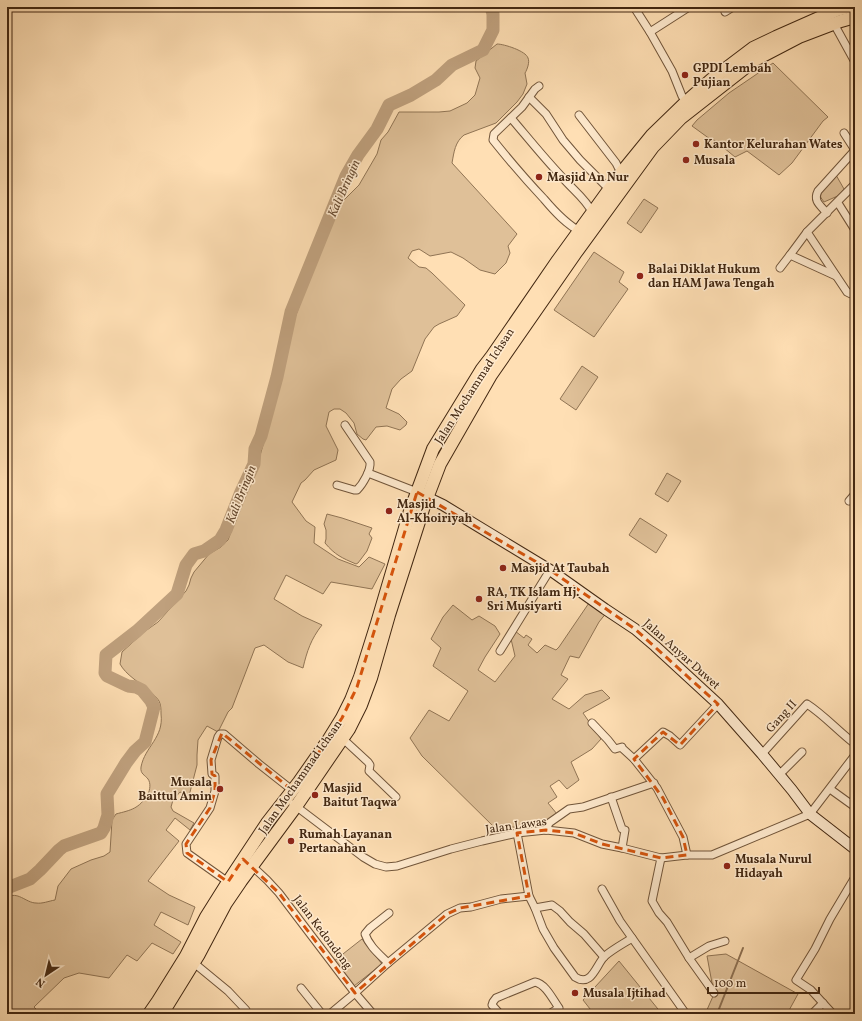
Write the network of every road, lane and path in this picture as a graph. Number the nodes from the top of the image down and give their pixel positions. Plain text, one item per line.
1 (634, 7) edge
2 (689, 7) edge
3 (733, 7) edge
4 (849, 7) edge
5 (725, 12) dead end
6 (835, 15) edge
7 (855, 17) edge
8 (650, 32) junction
9 (855, 62) edge
10 (716, 83) junction
11 (539, 86) dead end
12 (530, 97) junction
13 (686, 102) junction
14 (579, 115) dead end
15 (511, 118) junction
16 (844, 133) dead end
17 (855, 150) edge
18 (621, 173) junction
19 (855, 184) edge
20 (609, 189) junction
21 (838, 202) junction
22 (592, 212) junction
23 (827, 213) junction
24 (855, 230) edge
25 (807, 232) junction
26 (584, 233) junction
27 (790, 255) junction
28 (780, 268) dead end
29 (836, 276) junction
30 (855, 293) edge
31 (345, 425) dead end
32 (368, 474) junction
33 (337, 485) dead end
34 (855, 494) edge
35 (422, 495) junction
36 (849, 501) dead end
37 (550, 570) junction
38 (500, 651) dead end
39 (718, 704) junction
40 (592, 723) dead end
41 (342, 738) junction
42 (855, 744) edge
43 (802, 752) dead end
44 (762, 754) junction
45 (634, 760) junction
46 (854, 760) edge
47 (779, 775) junction
48 (654, 783) junction
49 (830, 789) junction
50 (289, 795) junction
51 (396, 797) dead end
52 (611, 797) junction
53 (296, 806) junction
54 (855, 807) edge
55 (810, 814) junction
56 (546, 830) junction
57 (517, 833) junction
58 (622, 848) junction
59 (855, 849) edge
60 (687, 855) junction
61 (661, 858) junction
62 (252, 866) junction
63 (855, 877) edge
64 (228, 882) junction
65 (602, 889) dead end
66 (529, 896) junction
67 (535, 908) junction
68 (389, 913) dead end
69 (632, 938) junction
70 (725, 941) dead end
71 (604, 957) junction
72 (689, 958) junction
73 (388, 963) junction
74 (194, 964) junction
75 (301, 988) dead end
76 (355, 993) junction
77 (714, 993) dead end
78 (823, 1003) junction
79 (246, 1010) dead end
80 (561, 1011) edge
81 (149, 1014) edge
82 (162, 1014) edge
83 (322, 1014) edge
84 (330, 1014) edge
85 (373, 1014) edge
86 (500, 1014) edge
87 (549, 1014) edge
88 (686, 1014) edge
89 (812, 1014) edge
90 (833, 1014) edge

1 - 8 street
2 - 8 street
3 - 5 street
4 - 6 main road, Jalan Mochammad Ichsan
6 - 7 main road, Jalan Mochammad Ichsan
6 - 9 street
6 - 10 main road, Jalan Mochammad Ichsan
8 - 13 street
10 - 13 main road, Jalan Mochammad Ichsan
10 - 26 main road, Jalan Mochammad Ichsan
11 - 12 street
12 - 15 street
12 - 20 street
13 - 18 main road, Jalan Mochammad Ichsan
14 - 18 street
15 - 22 street
15 - 26 street
16 - 17 street
17 - 23 street
18 - 20 main road, Jalan Mochammad Ichsan
19 - 21 street
20 - 22 main road, Jalan Mochammad Ichsan
21 - 23 street
21 - 24 street
22 - 26 main road, Jalan Mochammad Ichsan
23 - 25 street
25 - 27 street
25 - 29 street
26 - 35 main road, Jalan Mochammad Ichsan
27 - 28 street
27 - 29 street
29 - 30 street
31 - 32 street
32 - 33 street
32 - 35 street
34 - 36 street
35 - 37 street, Jalan Anyar Duwet
35 - 41 main road, Jalan Mochammad Ichsan
35 - 50 main road, Jalan Mochammad Ichsan
37 - 38 street
37 - 39 street, Jalan Anyar Duwet
39 - 44 street, Jalan Anyar Duwet
39 - 45 street
40 - 45 street
41 - 51 street
41 - 53 main road, Jalan Mochammad Ichsan
42 - 44 street, Gang II
43 - 47 street
44 - 47 street, Jalan Anyar Duwet
45 - 48 street
46 - 49 street
47 - 55 street, Jalan Anyar Duwet
48 - 52 street
48 - 60 street
49 - 54 street
49 - 55 street
50 - 53 street, Jalan Lawas
50 - 64 main road, Jalan Mochammad Ichsan
50 - 64 street, Jalan Lawas
52 - 56 street
52 - 58 street
53 - 57 street, Jalan Lawas
53 - 62 main road, Jalan Mochammad Ichsan
55 - 59 street, Jalan Anyar Duwet
55 - 60 street, Jalan Lawas
56 - 57 street, Jalan Lawas
56 - 58 street, Jalan Lawas
57 - 66 street
58 - 61 street, Jalan Lawas
60 - 61 street, Jalan Lawas
61 - 72 street
62 - 74 main road, Jalan Mochammad Ichsan
62 - 76 street, Jalan Kedondong
63 - 78 street
64 - 81 main road, Jalan Mochammad Ichsan
65 - 69 street
66 - 67 street
66 - 73 street
67 - 71 street
67 - 71 street
68 - 73 street
69 - 71 street
69 - 88 street
70 - 72 street
72 - 77 street
73 - 76 street
74 - 79 street
74 - 82 main road, Jalan Mochammad Ichsan
75 - 83 street
76 - 84 street
76 - 85 street, Jalan Kedondong
78 - 89 street
78 - 90 street
80 - 86 street
80 - 87 street

